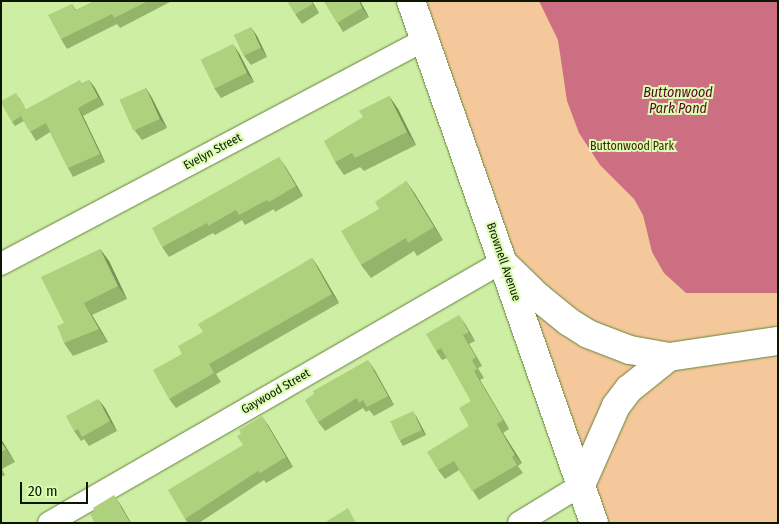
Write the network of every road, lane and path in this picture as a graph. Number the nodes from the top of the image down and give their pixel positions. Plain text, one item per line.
1 (411, 1) edge
2 (424, 40) junction
3 (502, 262) junction
4 (1, 264) edge
5 (778, 341) edge
6 (669, 357) junction
7 (581, 485) junction
8 (49, 523) edge
9 (519, 523) edge
10 (594, 523) edge

1 - 2 main road, Brownell Avenue
2 - 3 main road, Brownell Avenue
2 - 4 street, Evelyn Street
3 - 6 main road
3 - 7 main road, Brownell Avenue
3 - 8 street, Gaywood Street
5 - 6 main road
6 - 7 main road
7 - 9 street
7 - 10 main road, Brownell Avenue

